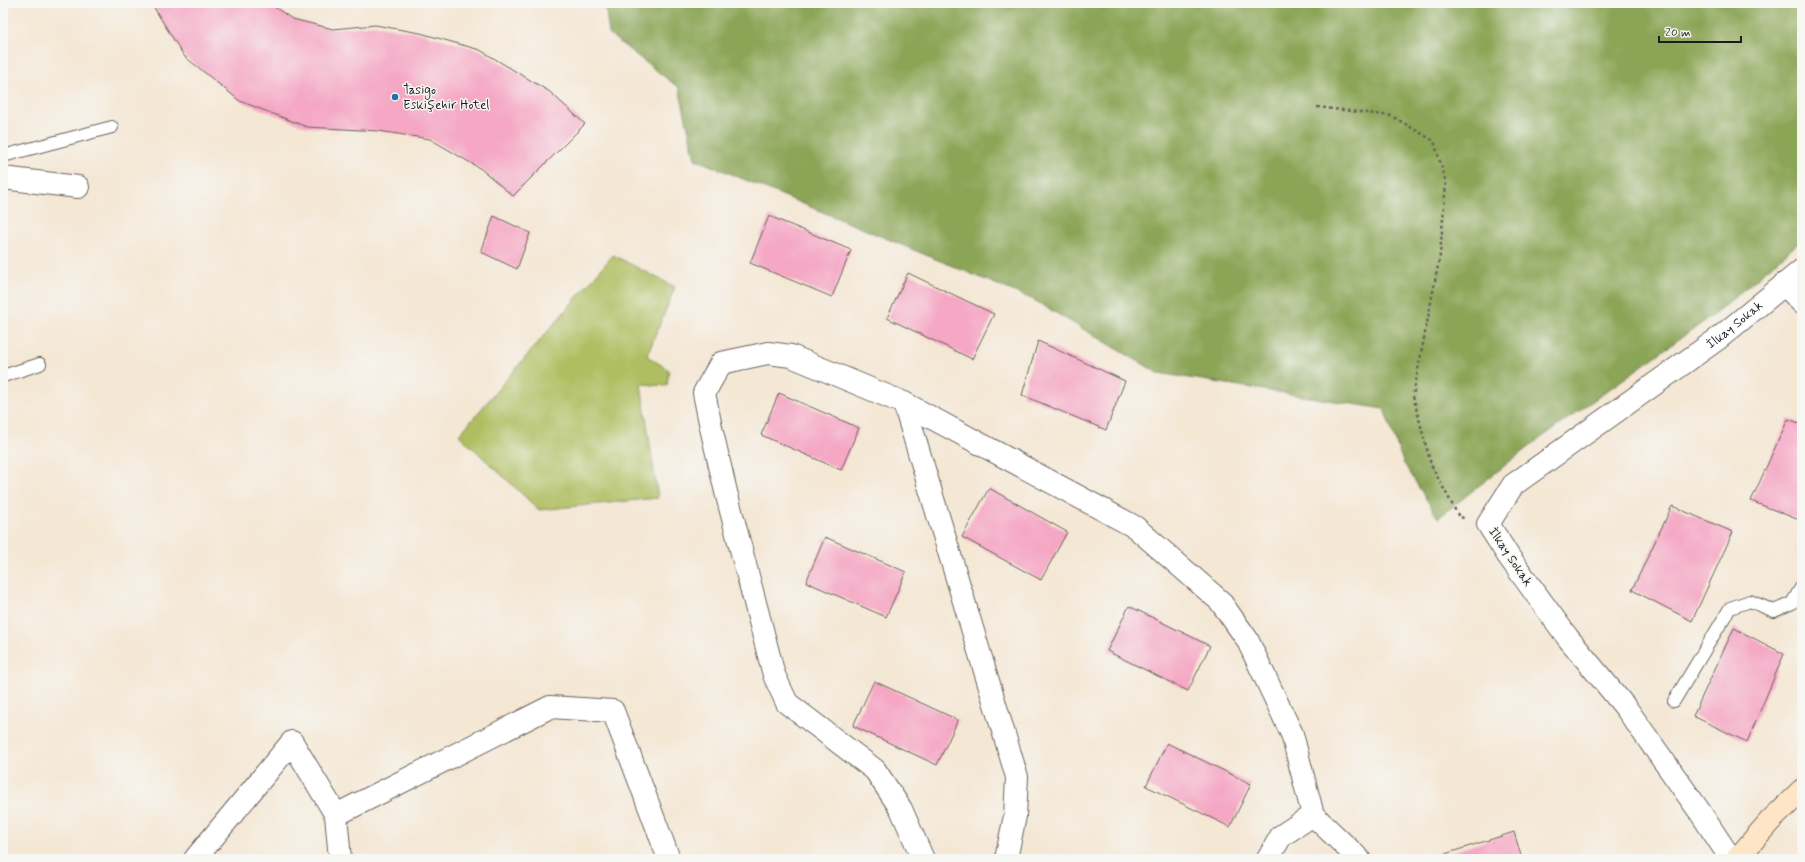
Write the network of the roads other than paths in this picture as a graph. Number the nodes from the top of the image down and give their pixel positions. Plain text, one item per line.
1 (112, 127) dead end
2 (3, 156) edge
3 (3, 178) edge
4 (78, 187) dead end
5 (1802, 270) edge
6 (1784, 284) junction
7 (1802, 303) edge
8 (40, 364) dead end
9 (3, 376) edge
10 (904, 403) junction
11 (1802, 586) edge
12 (1674, 701) dead end
13 (1802, 790) edge
14 (336, 815) junction
15 (1313, 815) junction
16 (196, 859) edge
17 (340, 859) edge
18 (669, 859) edge
19 (923, 859) edge
20 (1006, 859) edge
21 (1268, 859) edge
22 (1358, 859) edge
23 (1731, 859) edge
24 (1737, 859) edge

1 - 2 lane
3 - 4 street
5 - 6 street, İlkay Sokak
6 - 7 street
6 - 23 street, İlkay Sokak
8 - 9 lane
10 - 15 street
10 - 19 street
10 - 20 street
11 - 12 lane
13 - 24 main road
14 - 16 street
14 - 17 street
14 - 18 street
15 - 21 street
15 - 22 street

